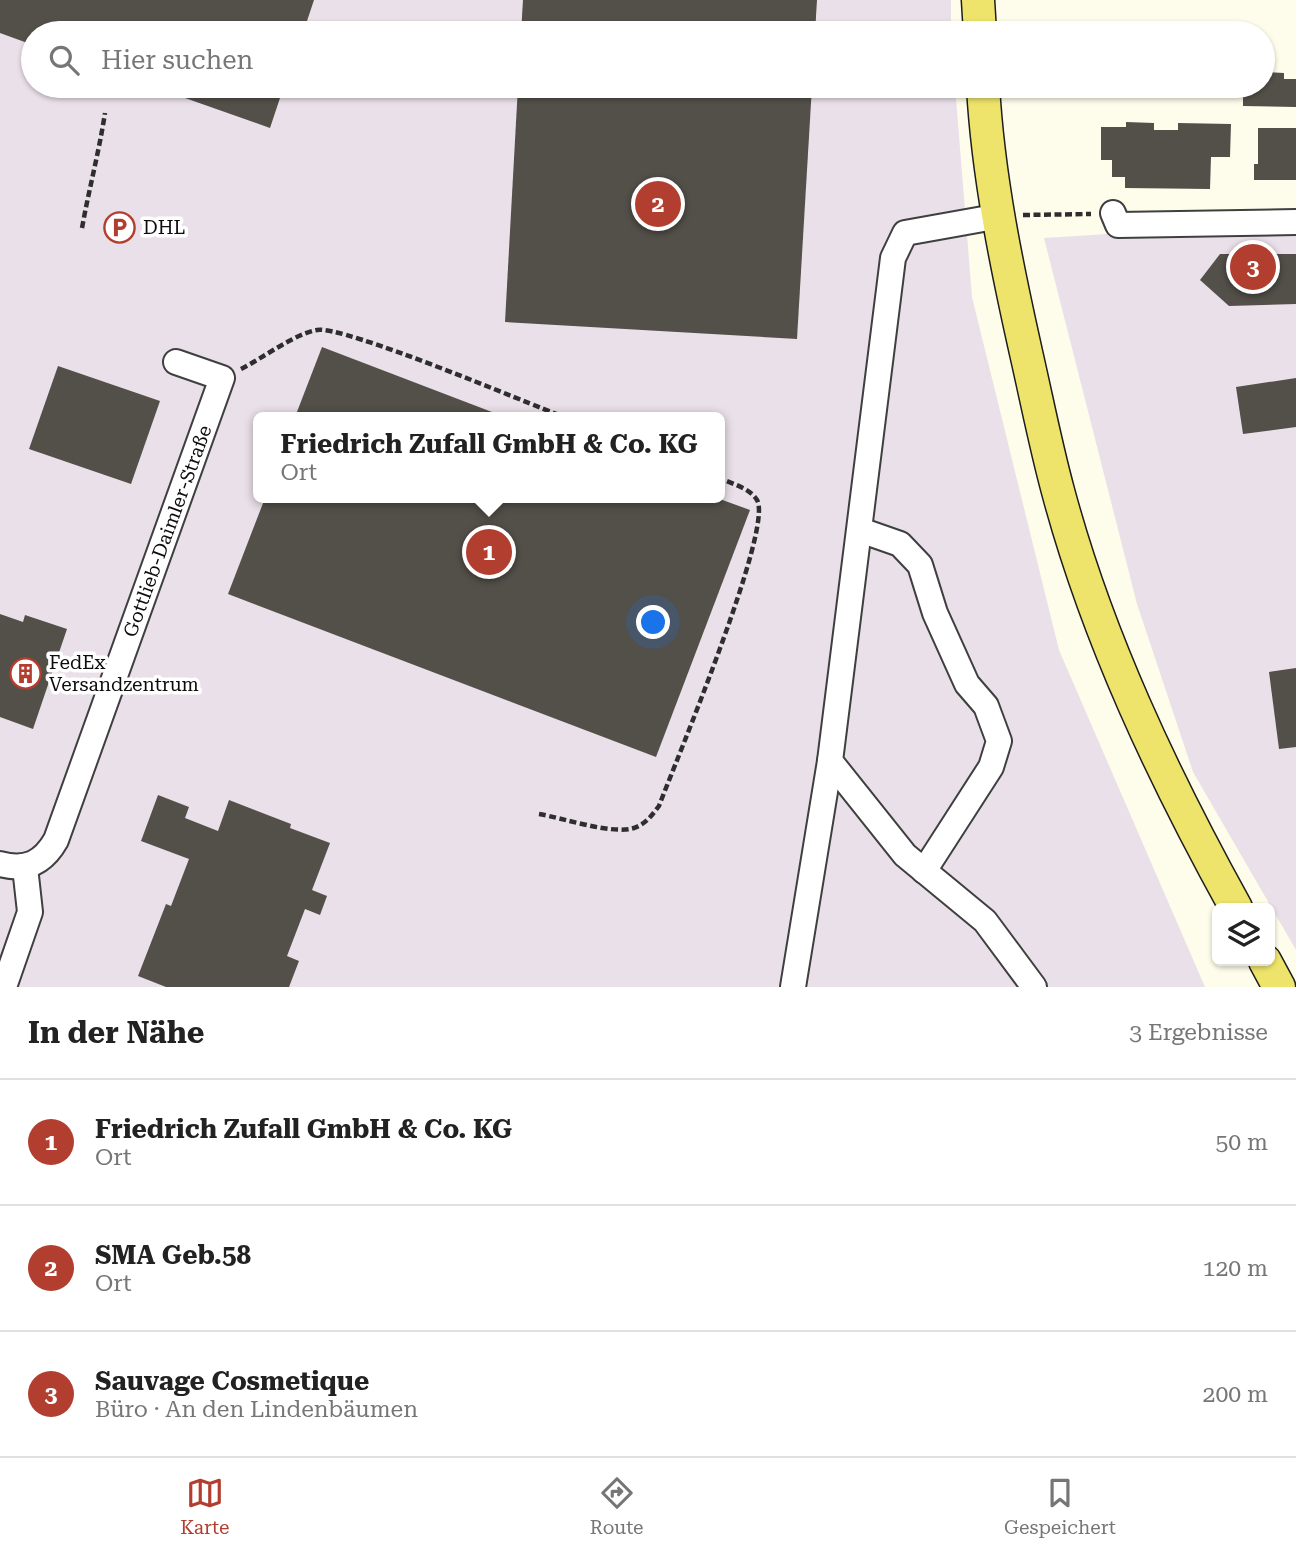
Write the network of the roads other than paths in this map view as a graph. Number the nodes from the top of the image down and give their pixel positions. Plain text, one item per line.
1 (978, 0) edge
2 (979, 21) edge
3 (984, 98) edge
4 (1113, 213) road end
5 (1000, 216) junction
6 (1296, 222) edge
7 (176, 362) dead end
8 (860, 530) junction
9 (830, 761) junction
10 (0, 864) edge
11 (25, 867) junction
12 (924, 871) junction
13 (1233, 903) edge
14 (1268, 966) edge
15 (4, 987) edge
16 (793, 987) edge
17 (1034, 987) edge
18 (1279, 987) edge

1 - 2 main road
3 - 5 main road
4 - 6 street
5 - 8 street
5 - 13 main road
7 - 11 street, Gottlieb-Daimler-Straße
8 - 9 street
8 - 12 street
9 - 12 street
9 - 16 street
10 - 11 street
11 - 15 street
12 - 17 street
14 - 18 main road

